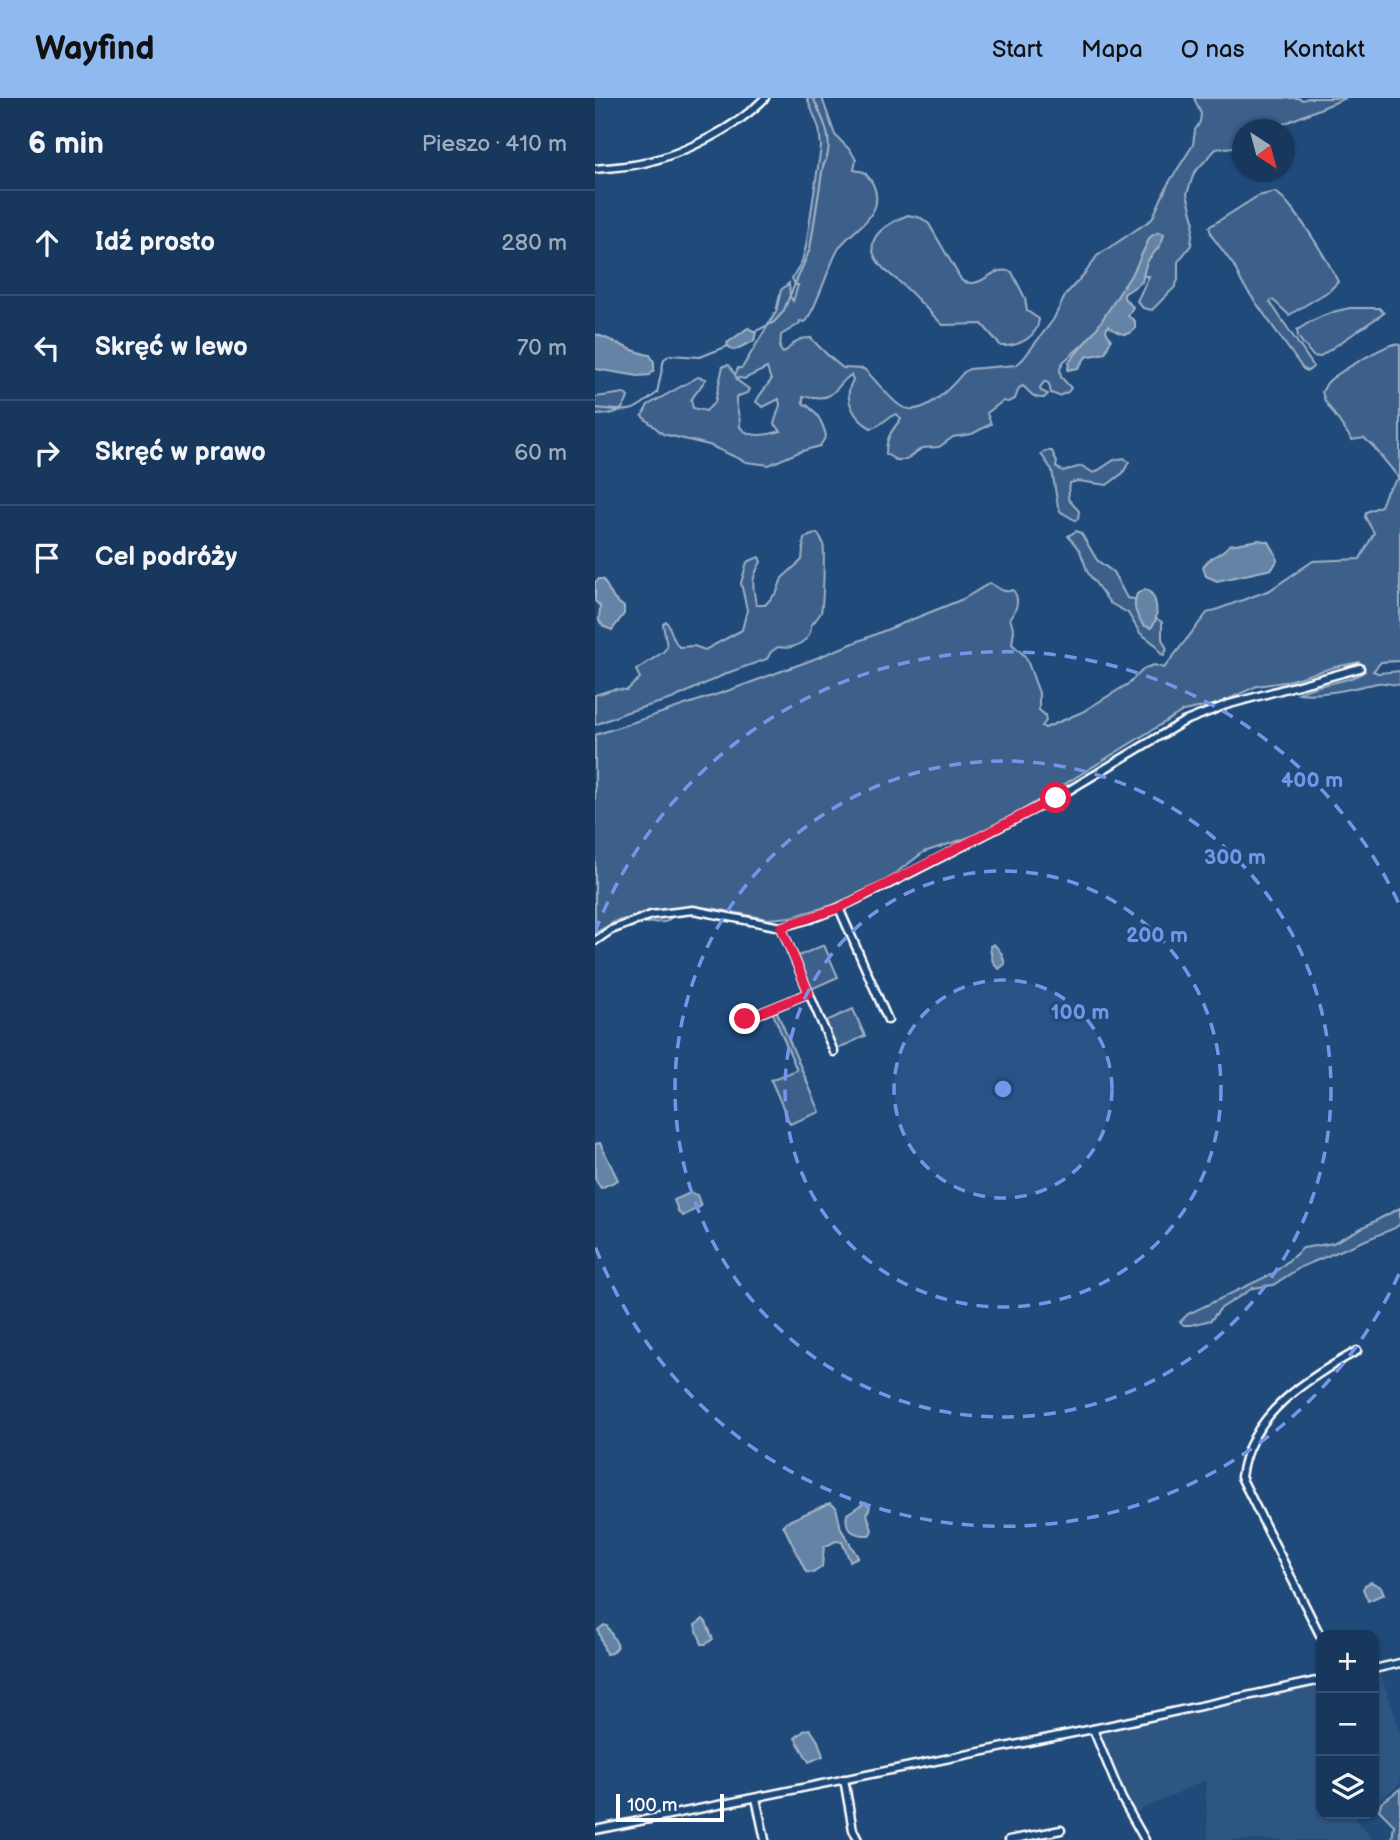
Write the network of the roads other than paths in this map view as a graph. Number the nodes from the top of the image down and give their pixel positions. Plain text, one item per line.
1 (765, 98) edge
2 (595, 169) edge
3 (1360, 668) dead end
4 (839, 908) junction
5 (781, 927) junction
6 (595, 941) edge
7 (809, 993) junction
8 (745, 1019) dead end
9 (888, 1020) dead end
10 (834, 1052) dead end
11 (1357, 1351) dead end
12 (1318, 1630) edge
13 (1400, 1664) edge
14 (1379, 1668) edge
15 (1316, 1681) edge
16 (1093, 1729) junction
17 (844, 1779) junction
18 (757, 1798) junction
19 (595, 1830) edge
20 (1061, 1830) dead end
21 (765, 1840) edge
22 (858, 1840) edge
23 (1009, 1840) edge
24 (1145, 1840) edge

1 - 2 street
3 - 4 street
4 - 5 street
4 - 9 street
5 - 6 street
5 - 7 street
7 - 8 street
7 - 10 street
11 - 12 street
13 - 14 street
15 - 16 street
16 - 17 street
16 - 24 street
17 - 18 street
17 - 22 street
18 - 19 street
18 - 21 street
20 - 23 street

